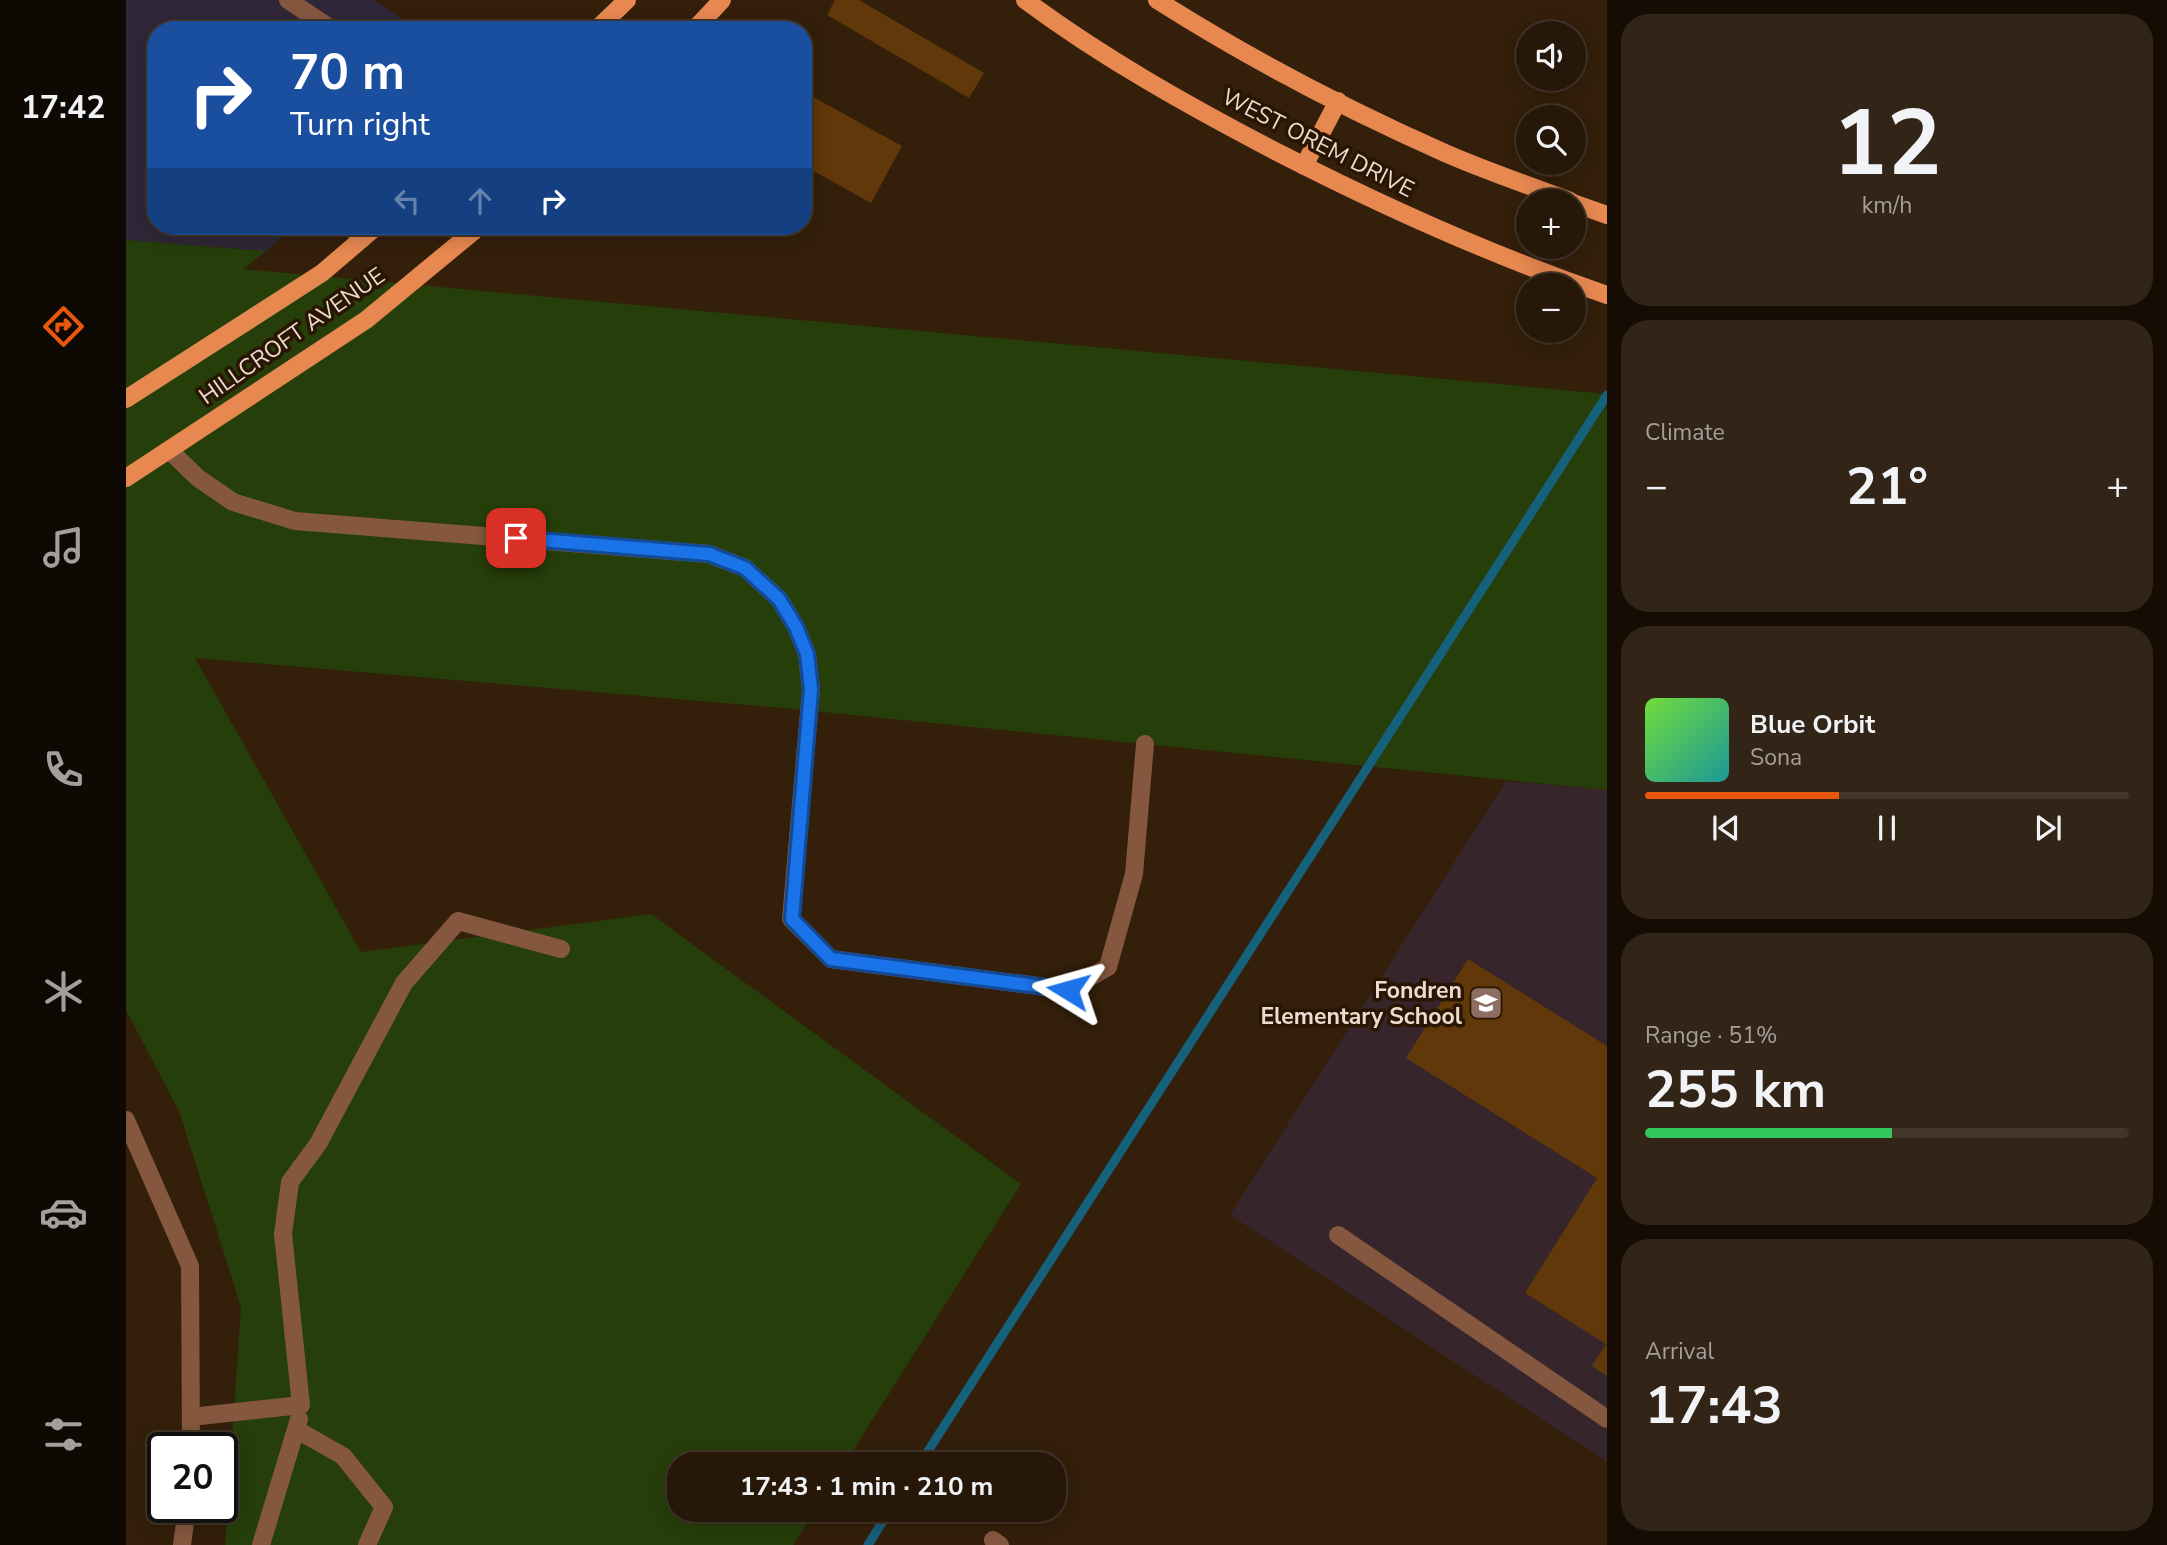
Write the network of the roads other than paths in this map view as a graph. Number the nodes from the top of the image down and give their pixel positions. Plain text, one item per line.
1 (288, 0) edge
2 (627, 0) edge
3 (722, 0) edge
4 (1025, 0) edge
5 (1157, 0) edge
6 (320, 21) edge
7 (605, 21) edge
8 (702, 21) edge
9 (1338, 101) junction
10 (1304, 166) junction
11 (1539, 189) edge
12 (1586, 208) edge
13 (1605, 215) edge
14 (358, 235) edge
15 (367, 235) edge
16 (469, 235) edge
17 (362, 239) junction
18 (1607, 295) edge
19 (126, 399) edge
20 (169, 450) junction
21 (126, 478) edge
22 (1145, 744) dead end
23 (561, 949) dead end
24 (126, 1120) edge
25 (1338, 1235) dead end
26 (301, 1405) junction
27 (191, 1417) junction
28 (1607, 1419) edge
29 (297, 1430) junction
30 (191, 1432) edge
31 (185, 1523) edge
32 (182, 1545) edge
33 (261, 1545) edge
34 (366, 1545) edge

1 - 6 street
2 - 7 main road
3 - 8 main road
4 - 10 main road, WEST OREM DRIVE
5 - 9 main road, WEST OREM DRIVE
9 - 10 main road
9 - 11 main road, WEST OREM DRIVE
10 - 18 main road, WEST OREM DRIVE
12 - 13 main road, WEST OREM DRIVE
14 - 17 street
15 - 17 main road, HILLCROFT AVENUE
16 - 20 main road, HILLCROFT AVENUE
17 - 19 main road, HILLCROFT AVENUE
20 - 21 main road, HILLCROFT AVENUE
20 - 22 street
23 - 26 street
24 - 27 street
25 - 28 street
26 - 27 street
26 - 29 street
27 - 30 street
29 - 33 street
29 - 34 street
31 - 32 street

